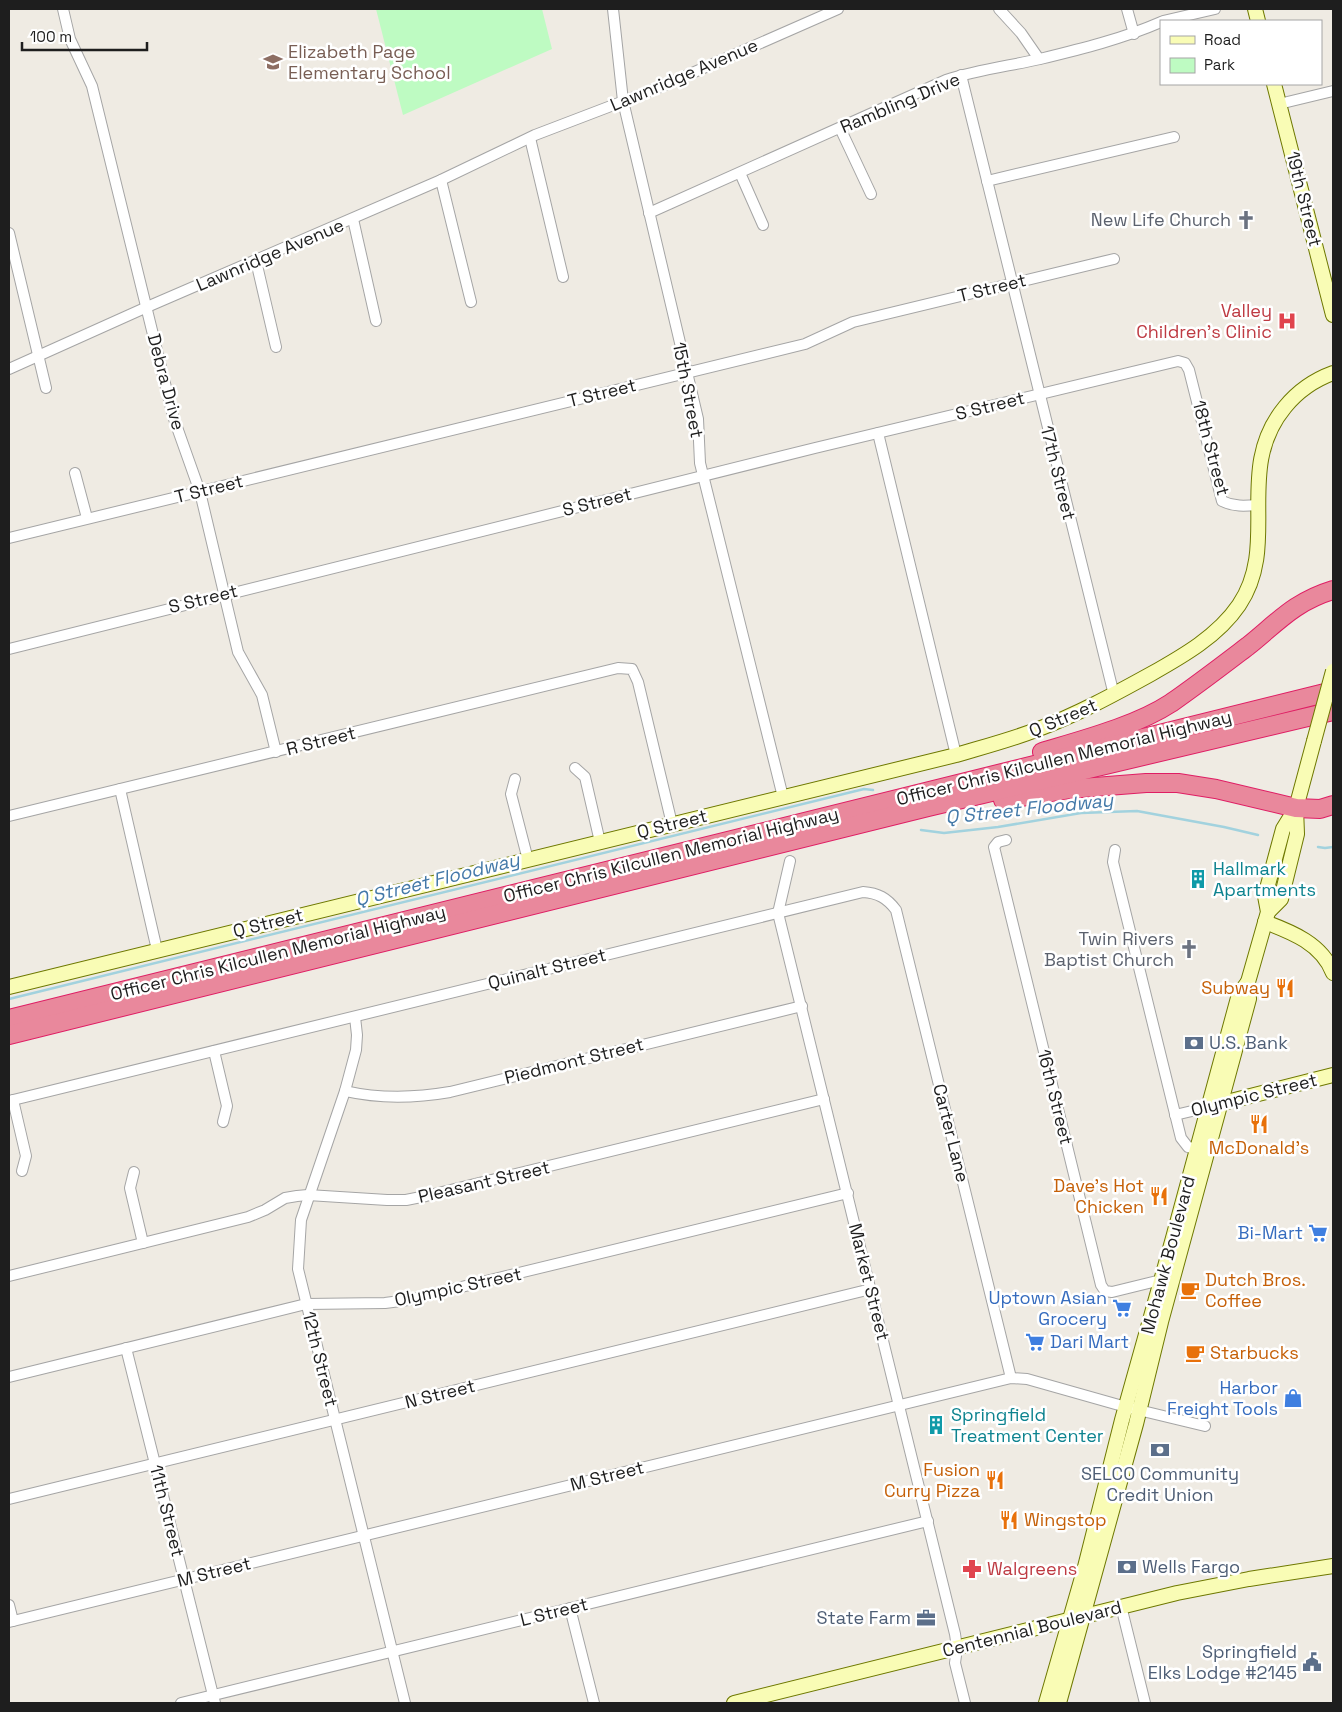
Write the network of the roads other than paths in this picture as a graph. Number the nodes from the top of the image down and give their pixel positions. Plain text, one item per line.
1 (63, 9) edge
2 (613, 9) edge
3 (838, 9) edge
4 (999, 9) edge
5 (1127, 9) edge
6 (1215, 9) edge
7 (1170, 20) edge
8 (1160, 23) edge
9 (1134, 34) junction
10 (1039, 59) junction
11 (961, 75) junction
12 (1274, 85) edge
13 (1333, 91) edge
14 (622, 101) junction
15 (1279, 104) junction
16 (840, 128) junction
17 (1174, 137) dead end
18 (530, 138) junction
19 (740, 173) junction
20 (441, 180) junction
21 (987, 181) junction
22 (871, 194) dead end
23 (649, 213) junction
24 (353, 219) junction
25 (763, 225) dead end
26 (9, 233) edge
27 (1114, 259) dead end
28 (256, 261) junction
29 (563, 277) dead end
30 (1012, 284) junction
31 (471, 302) dead end
32 (147, 307) junction
33 (1333, 315) edge
34 (376, 321) dead end
35 (276, 346) dead end
36 (38, 356) junction
37 (1185, 363) joint
38 (9, 369) edge
39 (687, 373) junction
40 (1333, 373) edge
41 (46, 388) dead end
42 (1039, 394) junction
43 (878, 433) junction
44 (75, 473) dead end
45 (703, 476) junction
46 (200, 492) junction
47 (1258, 505) junction
48 (86, 518) junction
49 (9, 538) edge
50 (1333, 590) edge
51 (225, 594) junction
52 (9, 649) edge
53 (1333, 671) edge
54 (1333, 691) edge
55 (1114, 695) junction
56 (1333, 711) edge
57 (276, 752) junction
58 (956, 755) junction
59 (575, 768) dead end
60 (515, 780) dead end
61 (967, 782) junction
62 (120, 789) junction
63 (783, 797) junction
64 (958, 800) junction
65 (1333, 805) edge
66 (1296, 808) junction
67 (9, 816) edge
68 (672, 824) junction
69 (1006, 840) dead end
70 (600, 842) junction
71 (1115, 850) dead end
72 (528, 860) junction
73 (790, 862) dead end
74 (880, 895) joint
75 (778, 913) junction
76 (1266, 917) junction
77 (157, 950) junction
78 (1333, 973) edge
79 (9, 987) edge
80 (802, 1006) junction
81 (355, 1017) junction
82 (9, 1019) edge
83 (9, 1035) edge
84 (214, 1051) junction
85 (1333, 1075) edge
86 (345, 1091) junction
87 (824, 1099) junction
88 (11, 1101) edge
89 (1215, 1105) junction
90 (1176, 1115) junction
91 (223, 1122) dead end
92 (1197, 1149) junction
93 (22, 1171) dead end
94 (134, 1172) dead end
95 (848, 1193) junction
96 (308, 1195) junction
97 (143, 1242) junction
98 (9, 1276) edge
99 (1168, 1279) junction
100 (871, 1289) junction
101 (306, 1304) junction
102 (126, 1348) junction
103 (9, 1377) edge
104 (1011, 1378) junction
105 (899, 1405) junction
106 (1133, 1408) junction
107 (335, 1420) junction
108 (1205, 1426) dead end
109 (155, 1464) junction
110 (9, 1499) edge
111 (928, 1521) junction
112 (364, 1536) junction
113 (1333, 1566) edge
114 (184, 1579) junction
115 (9, 1605) edge
116 (1121, 1606) junction
117 (570, 1608) junction
118 (1076, 1617) junction
119 (11, 1622) edge
120 (957, 1648) junction
121 (392, 1652) junction
122 (214, 1699) edge
123 (181, 1703) edge
124 (405, 1703) edge
125 (594, 1703) edge
126 (734, 1703) edge
127 (965, 1703) edge
128 (1046, 1703) edge
129 (1058, 1703) edge
130 (1145, 1703) edge

1 - 32 street, Debra Drive
2 - 14 street, 15th Street
3 - 14 street, Lawnridge Avenue
4 - 10 street
5 - 9 street
6 - 7 street, Rambling Drive
8 - 9 street, Rambling Drive
9 - 10 street, Rambling Drive
10 - 11 street, Rambling Drive
11 - 16 street, Rambling Drive
11 - 21 street, 17th Street
12 - 15 street, 19th Street
13 - 15 street
14 - 18 street, Lawnridge Avenue
14 - 23 street, 15th Street
15 - 33 street, 19th Street
16 - 19 street, Rambling Drive
16 - 22 street
17 - 21 street
18 - 20 street, Lawnridge Avenue
18 - 29 street
19 - 23 street, Rambling Drive
19 - 25 street
20 - 24 street, Lawnridge Avenue
20 - 31 street
21 - 30 street, 17th Street
23 - 39 street, 15th Street
24 - 28 street, Lawnridge Avenue
24 - 34 street
26 - 36 street
27 - 30 street, T Street
28 - 32 street, Lawnridge Avenue
28 - 35 street
30 - 39 street, T Street
30 - 42 street, 17th Street
32 - 36 street, Lawnridge Avenue
32 - 46 street, Debra Drive
36 - 38 street, Lawnridge Avenue
36 - 41 street
37 - 42 street, S Street
37 - 47 street, 18th Street
39 - 45 street, 15th Street
39 - 46 street, T Street
40 - 47 street, Q Street
42 - 43 street, S Street
42 - 55 street, 17th Street
43 - 45 street, S Street
43 - 58 street
44 - 48 street
45 - 51 street, S Street
45 - 63 street, 15th Street
46 - 48 street, T Street
46 - 51 street, Debra Drive
47 - 55 street, Q Street
48 - 49 street, T Street
50 - 61 highway
51 - 52 street, S Street
51 - 57 street, Debra Drive
53 - 66 street, Mohawk Boulevard, bridge
54 - 61 highway, Officer Chris Kilcullen Memorial Highway
55 - 58 street, Q Street
56 - 64 highway, Officer Chris Kilcullen Memorial Highway
57 - 62 street, R Street
57 - 68 street, R Street
58 - 63 street, Q Street
59 - 70 street
60 - 72 street
61 - 82 highway, Officer Chris Kilcullen Memorial Highway
62 - 67 street, R Street
62 - 77 street
63 - 68 street, Q Street
64 - 66 highway
64 - 83 highway, Officer Chris Kilcullen Memorial Highway
65 - 66 highway
66 - 76 street, Mohawk Boulevard
68 - 70 street, Q Street
69 - 99 street, 16th Street
70 - 72 street, Q Street
71 - 90 street
72 - 77 street, Q Street
73 - 75 street, Market Street
74 - 75 street, Quinalt Street
74 - 104 street, Carter Lane
75 - 80 street, Market Street
75 - 81 street, Quinalt Street
76 - 78 street
76 - 89 street, Mohawk Boulevard
77 - 79 street, Q Street
80 - 86 street, Piedmont Street
80 - 87 street, Market Street
81 - 84 street, Quinalt Street
81 - 86 street, 12th Street
84 - 88 street, Quinalt Street
84 - 91 street
85 - 89 street, Olympic Street
86 - 96 street, 12th Street
87 - 95 street, Market Street
87 - 96 street, Pleasant Street
88 - 93 street, Quinalt Street
89 - 90 street, Olympic Street
89 - 92 street, Mohawk Boulevard
89 - 99 street, Mohawk Boulevard
90 - 92 street
92 - 99 street, Mohawk Boulevard
94 - 97 street
95 - 100 street, Market Street
95 - 101 street, Olympic Street
96 - 97 street, Pleasant Street
96 - 101 street, 12th Street
97 - 98 street, Pleasant Street
99 - 106 street, Mohawk Boulevard
100 - 105 street, Market Street
100 - 107 street, N Street
101 - 102 street, Olympic Street
101 - 107 street, 12th Street
102 - 103 street, Olympic Street
102 - 109 street, 11th Street
104 - 105 street, M Street
104 - 106 street, M Street
105 - 111 street, Market Street
105 - 112 street, M Street
106 - 108 street, M Street
106 - 118 street, Mohawk Boulevard
107 - 109 street, N Street
107 - 112 street, 12th Street
109 - 110 street, N Street
109 - 114 street, 11th Street
111 - 117 street, L Street
111 - 120 street, Market Street
112 - 114 street, M Street
112 - 121 street, 12th Street
113 - 116 street, Centennial Boulevard
114 - 119 street, M Street
114 - 122 street, 11th Street
115 - 119 street
116 - 118 street, Centennial Boulevard
116 - 130 street
117 - 121 street, L Street
117 - 125 street
118 - 120 street, Centennial Boulevard
118 - 128 street, Mohawk Boulevard
118 - 129 street, Mohawk Boulevard
120 - 126 street, Centennial Boulevard
120 - 127 street, Market Street
121 - 122 street, L Street
121 - 124 street, 12th Street
122 - 123 street, L Street

